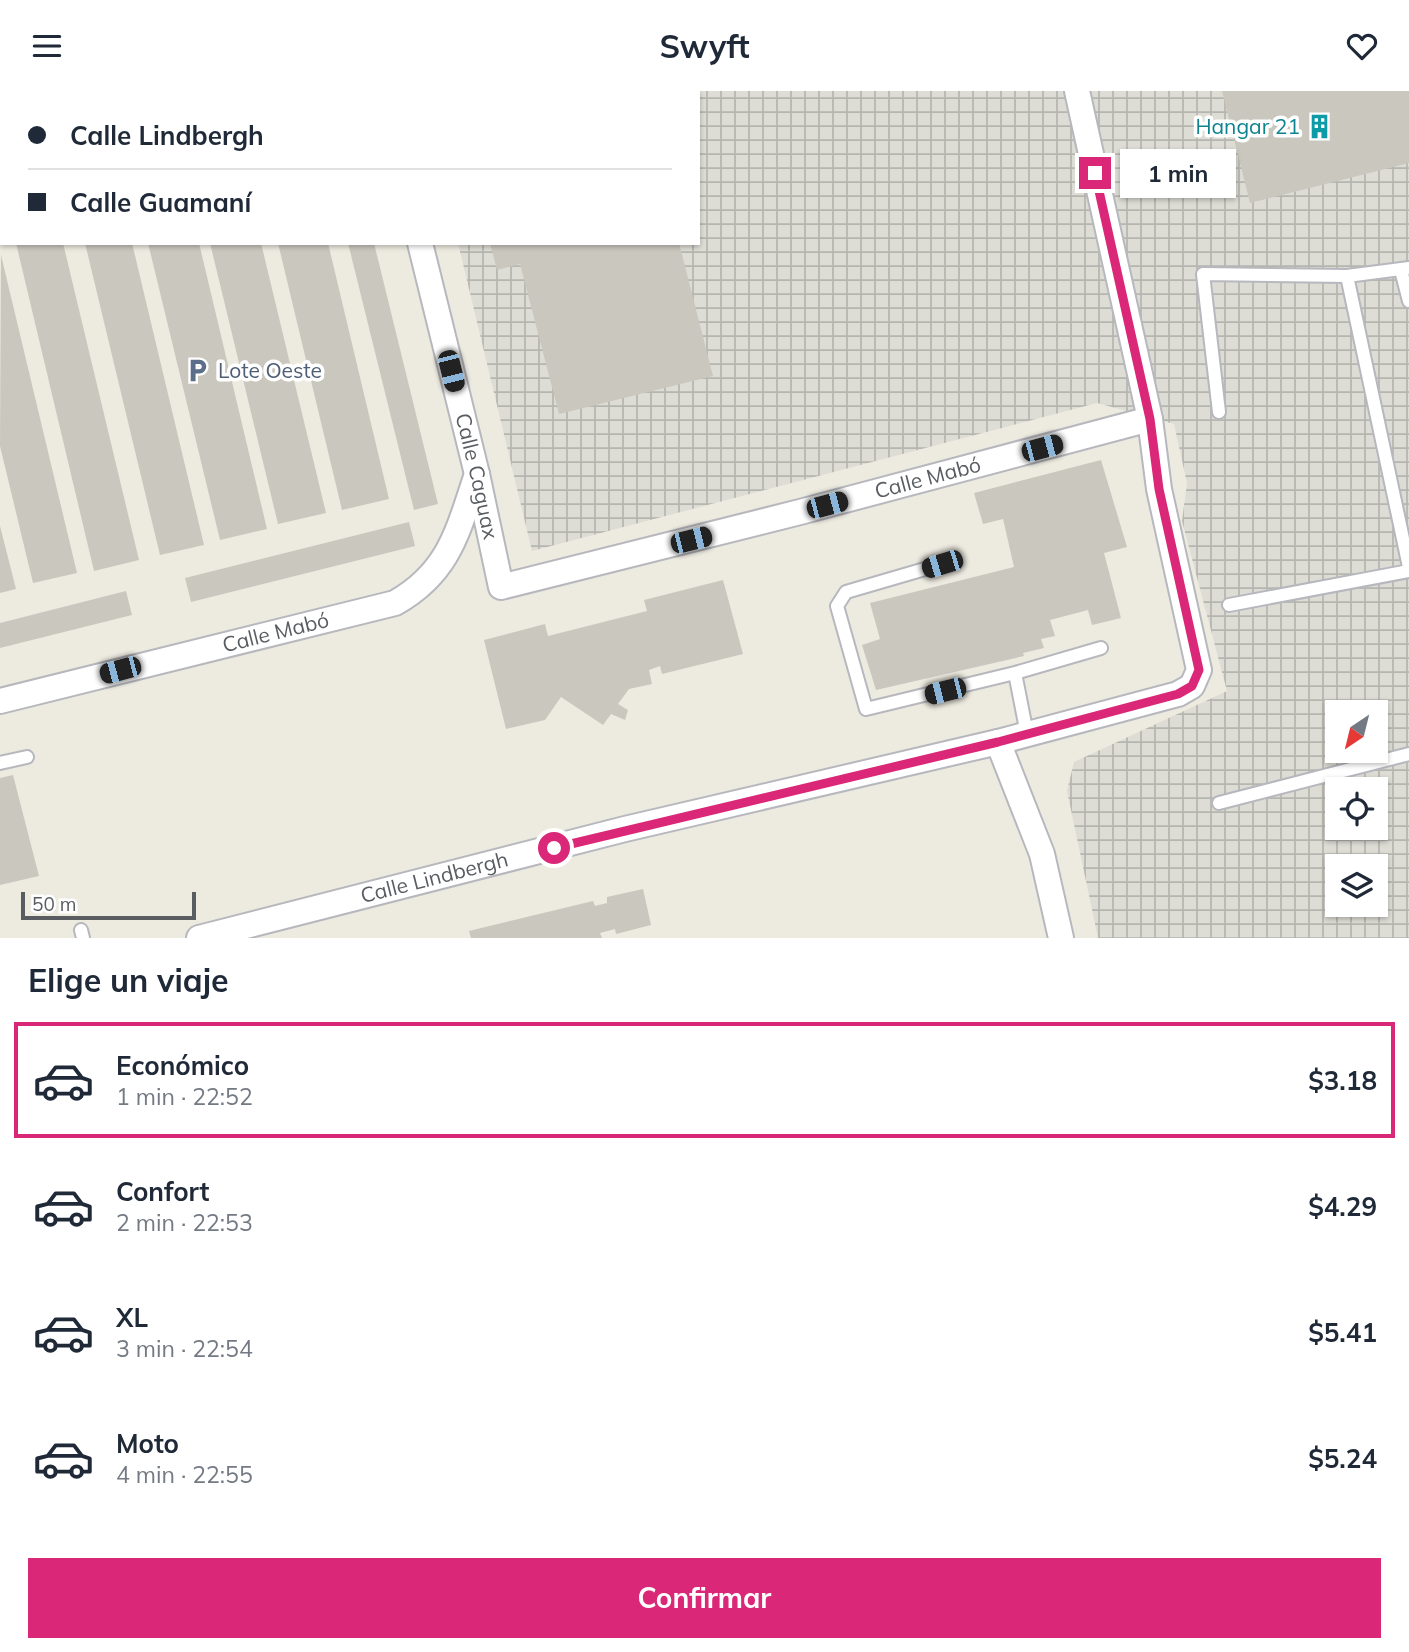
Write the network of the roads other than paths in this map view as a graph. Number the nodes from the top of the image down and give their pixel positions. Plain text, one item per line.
1 (1077, 91) edge
2 (420, 245) edge
3 (1405, 269) edge
4 (1347, 276) junction
5 (1409, 301) edge
6 (1219, 412) dead end
7 (1150, 419) junction
8 (477, 474) junction
9 (942, 564) dead end
10 (1409, 569) edge
11 (501, 587) joint
12 (1229, 605) dead end
13 (1101, 648) dead end
14 (1014, 673) junction
15 (0, 701) edge
16 (1027, 734) junction
17 (998, 742) junction
18 (1409, 754) edge
19 (27, 757) dead end
20 (0, 763) edge
21 (1219, 803) dead end
22 (199, 938) edge
23 (1061, 938) edge

1 - 7 street, Calle Lindbergh
2 - 8 street, Calle Caguax
3 - 4 lane
3 - 5 lane
4 - 6 lane
4 - 10 lane
7 - 11 street, Calle Mabó
7 - 16 street, Calle Lindbergh
8 - 11 street, Calle Caguax
8 - 15 street, Calle Mabó
9 - 14 lane
10 - 12 lane
13 - 14 lane
14 - 16 lane
16 - 17 street, Calle Lindbergh
17 - 22 street, Calle Lindbergh
17 - 23 street
18 - 21 lane
19 - 20 lane

